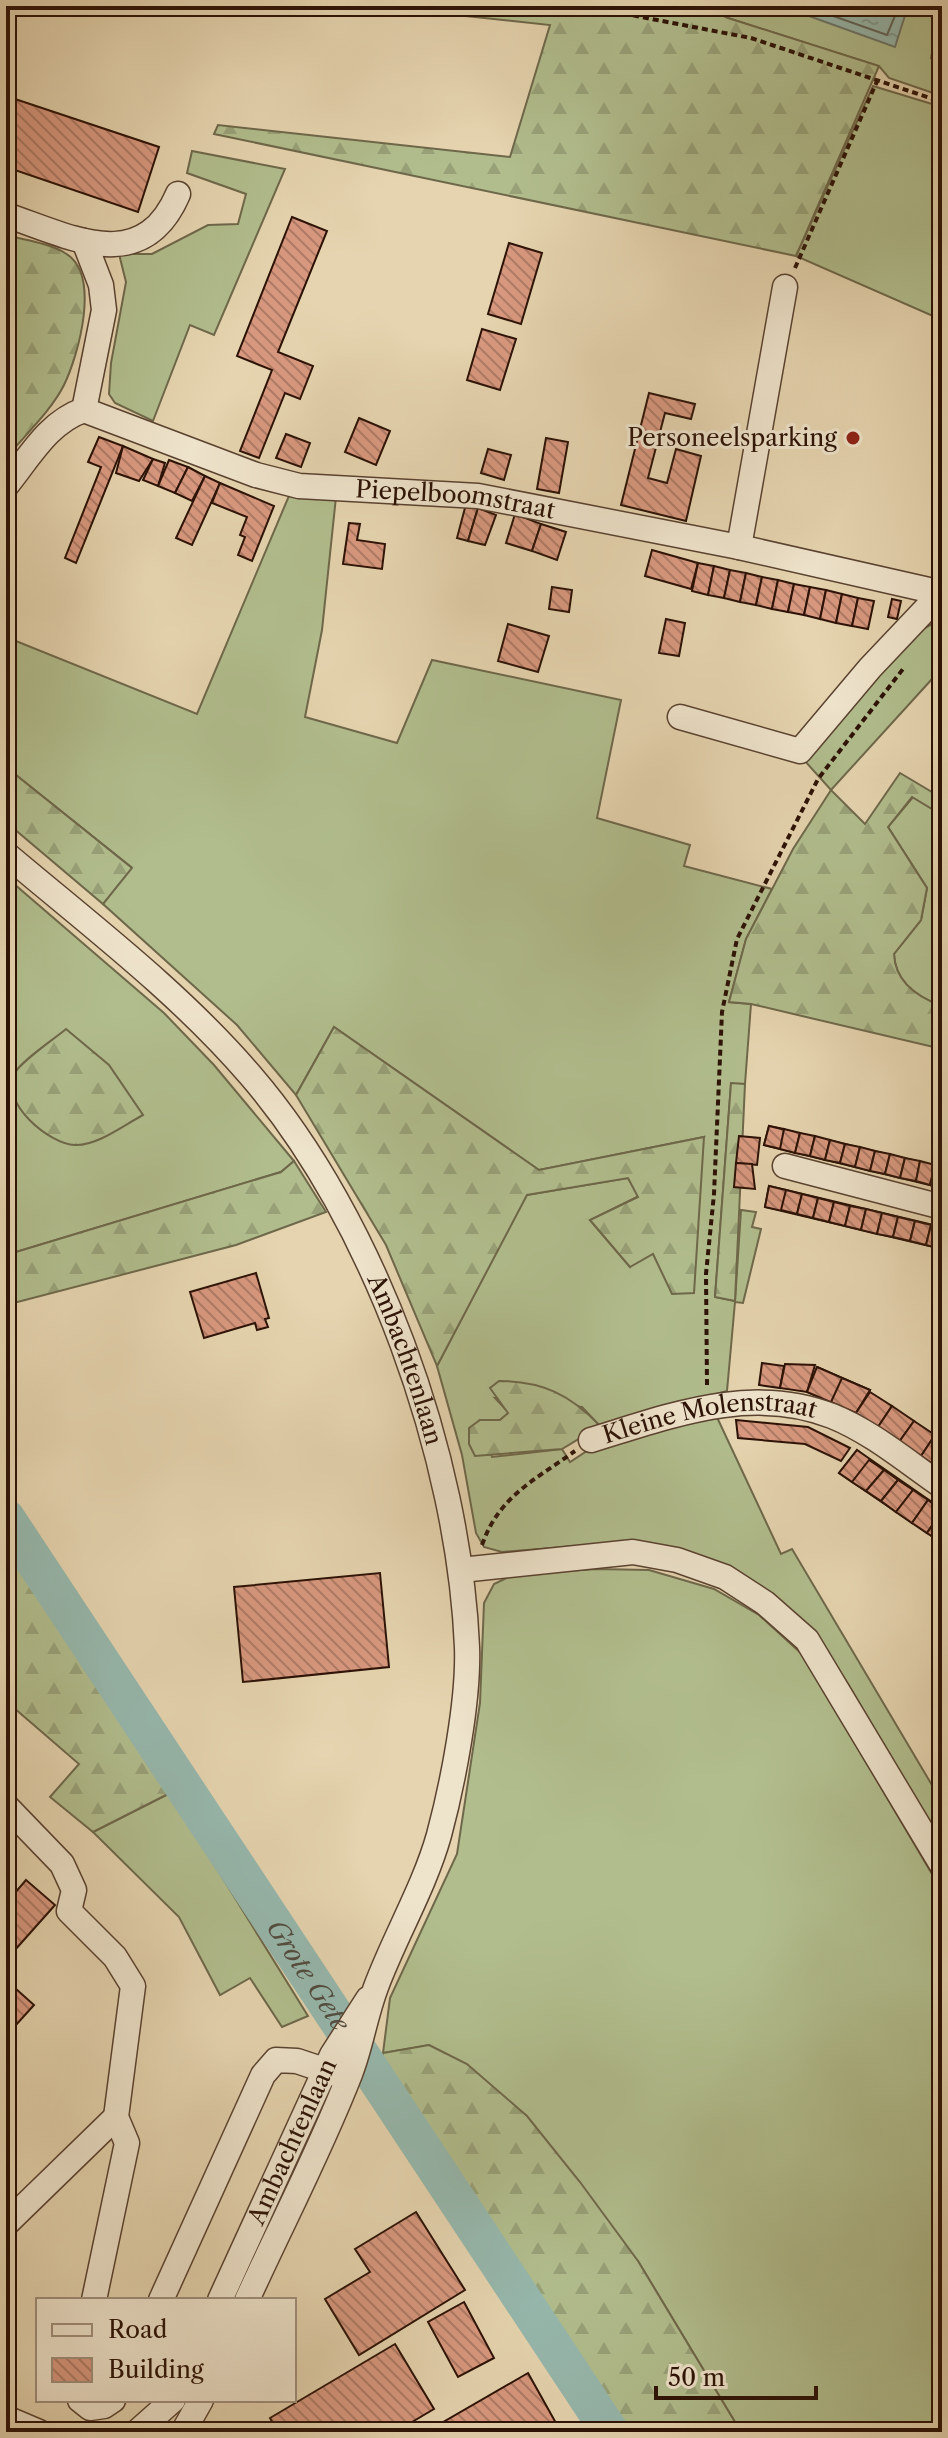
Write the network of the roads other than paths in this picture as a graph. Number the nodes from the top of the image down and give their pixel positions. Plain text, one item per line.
1 (178, 194) dead end
2 (6, 215) edge
3 (84, 241) junction
4 (785, 287) road end
5 (84, 410) junction
6 (6, 486) edge
7 (739, 547) junction
8 (941, 593) edge
9 (680, 717) dead end
10 (6, 854) edge
11 (785, 1166) dead end
12 (942, 1207) edge
13 (591, 1440) road end
14 (942, 1486) edge
15 (459, 1559) junction
16 (6, 1806) edge
17 (942, 1865) edge
18 (360, 2023) junction
19 (329, 2063) junction
20 (349, 2078) junction
21 (116, 2117) junction
22 (6, 2224) edge
23 (94, 2298) edge
24 (162, 2298) edge
25 (221, 2298) edge
26 (248, 2298) edge
27 (82, 2402) edge
28 (110, 2402) edge
29 (171, 2402) edge
30 (200, 2402) edge
31 (6, 2418) edge
32 (37, 2432) edge
33 (138, 2432) edge
34 (183, 2432) edge

1 - 3 street
2 - 3 street
3 - 5 street
4 - 7 street
5 - 6 street
5 - 7 street, Piepelboomstraat
7 - 8 street, Piepelboomstraat
8 - 9 street
10 - 15 street, Ambachtenlaan
11 - 12 street
13 - 14 street, Kleine Molenstraat
15 - 17 street
15 - 18 street, Ambachtenlaan
16 - 21 street
18 - 19 street, Ambachtenlaan
18 - 20 street, Ambachtenlaan
19 - 20 street
19 - 24 street
19 - 25 street, Ambachtenlaan
20 - 26 street, Ambachtenlaan
21 - 22 street
21 - 23 street
27 - 28 street
29 - 33 street
30 - 34 street
31 - 32 street

